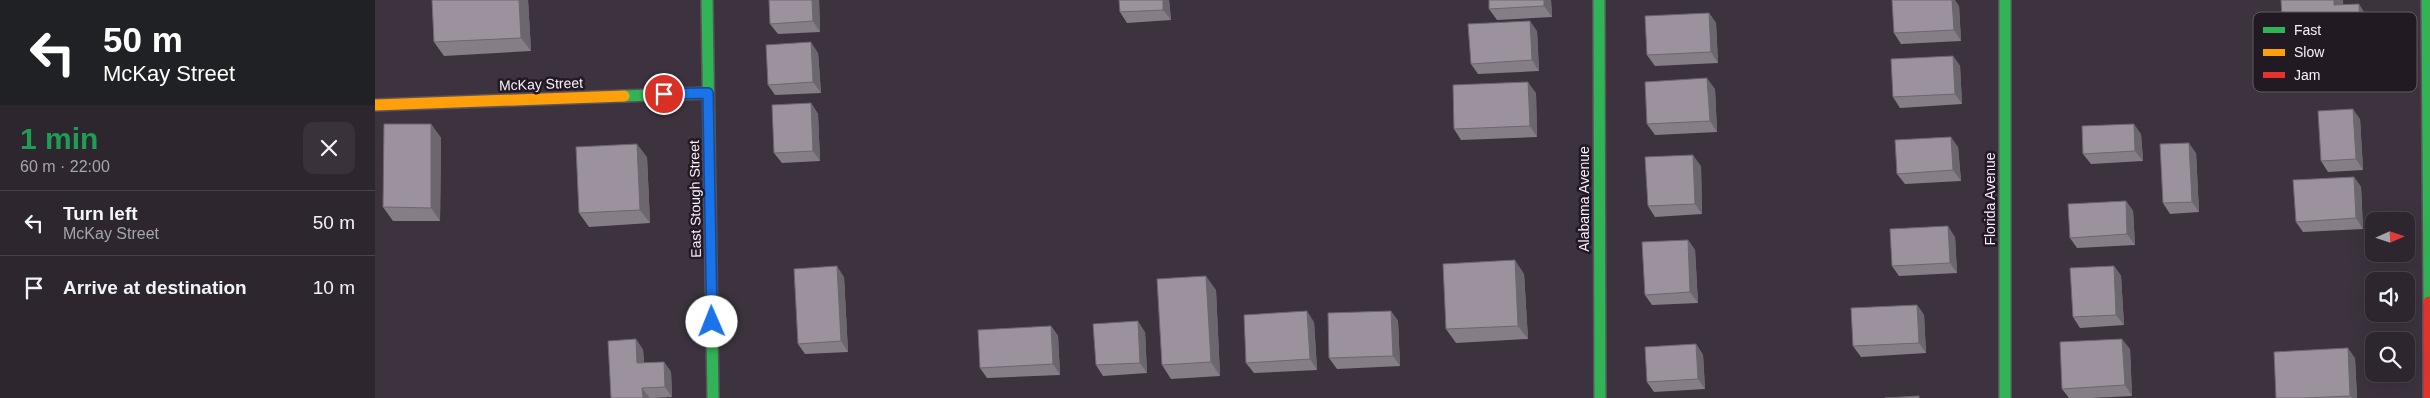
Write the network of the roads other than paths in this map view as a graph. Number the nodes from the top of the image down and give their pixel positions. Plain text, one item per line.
1 (707, 0) edge
2 (1599, 0) edge
3 (2005, 0) edge
4 (2427, 0) edge
5 (708, 93) junction
6 (375, 105) edge
7 (713, 398) edge
8 (1600, 398) edge
9 (2005, 398) edge
10 (2429, 398) edge

1 - 5 street, East Stough Street
2 - 8 street, Alabama Avenue
3 - 9 street, Florida Avenue
4 - 10 street
5 - 6 street, McKay Street
5 - 7 street, East Stough Street

